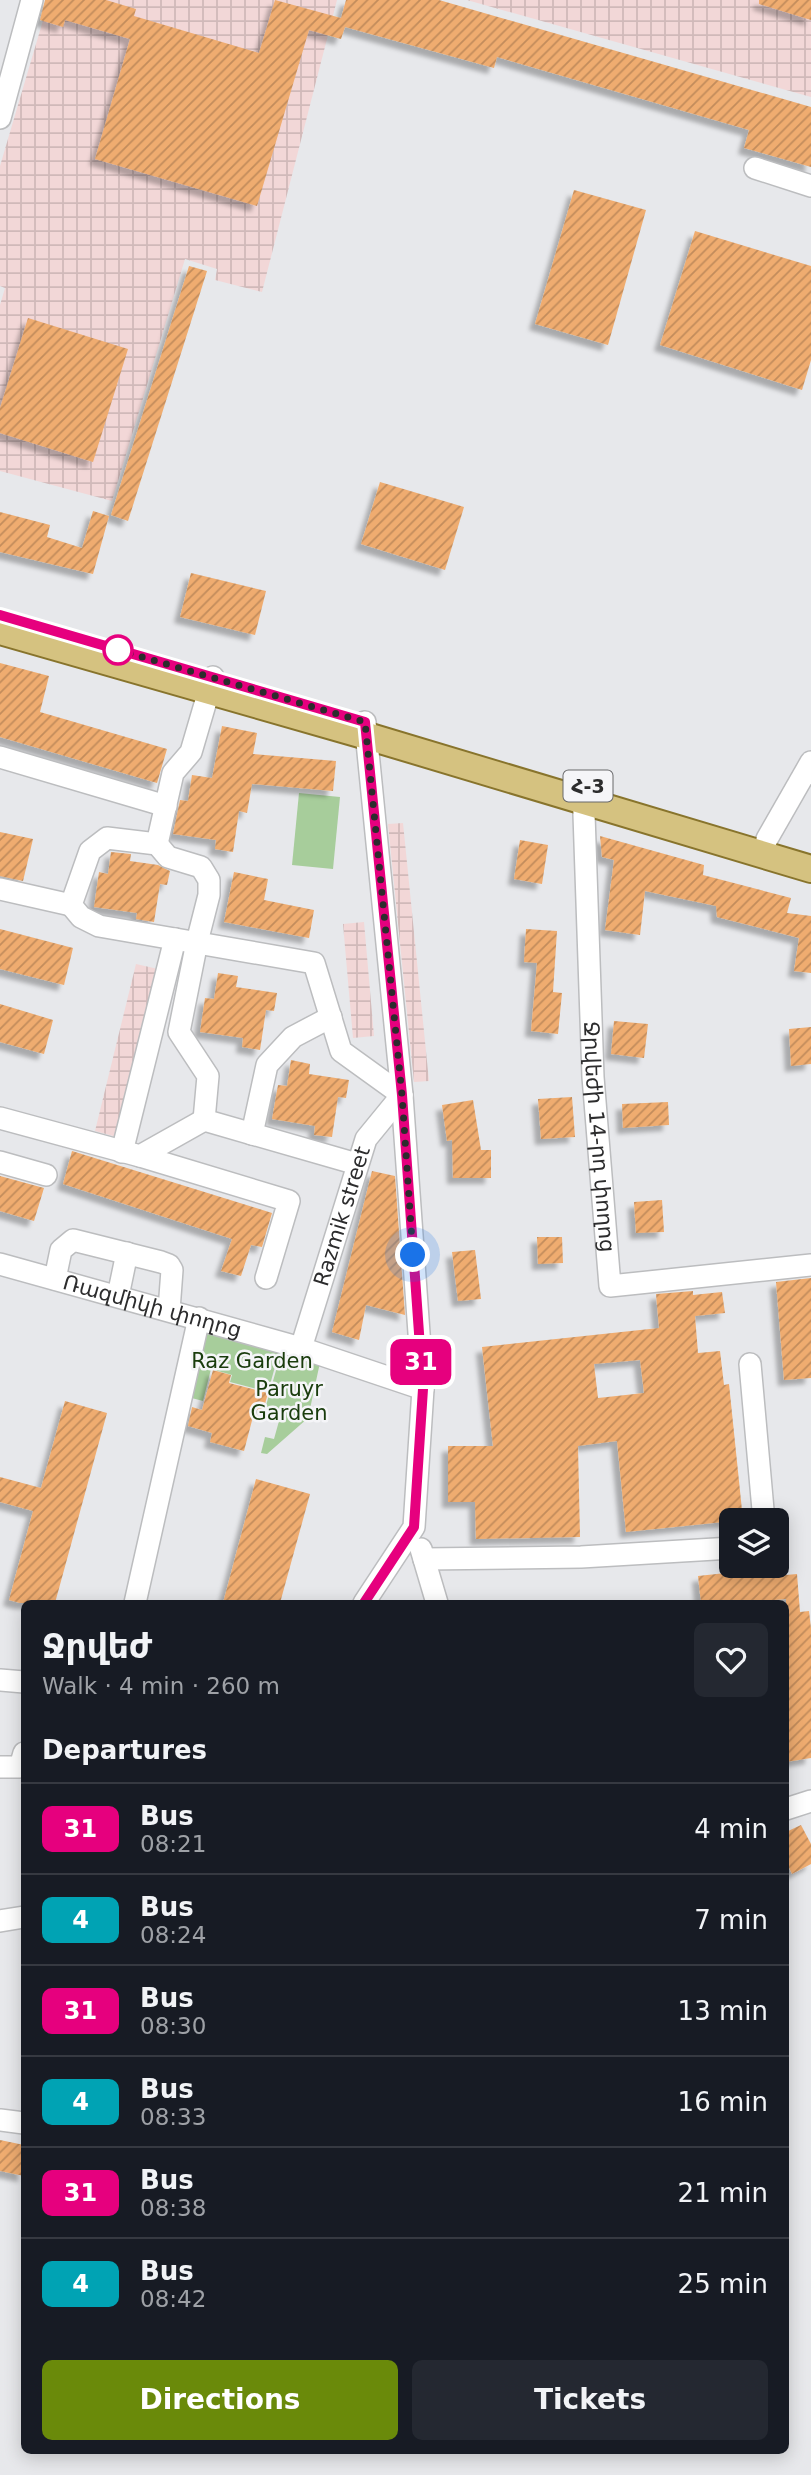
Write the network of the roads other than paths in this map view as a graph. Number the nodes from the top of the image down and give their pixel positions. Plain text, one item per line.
1 (32, 0) edge
2 (0, 118) edge
3 (755, 168) dead end
4 (811, 186) edge
5 (0, 615) edge
6 (0, 631) edge
7 (211, 684) junction
8 (366, 729) junction
9 (0, 758) edge
10 (811, 762) edge
11 (583, 793) junction
12 (166, 806) junction
13 (768, 839) junction
14 (157, 844) junction
15 (811, 851) edge
16 (811, 869) edge
17 (0, 888) edge
18 (71, 905) junction
19 (175, 939) junction
20 (197, 942) junction
21 (331, 1017) junction
22 (402, 1095) junction
23 (0, 1118) edge
24 (204, 1120) junction
25 (252, 1134) junction
26 (131, 1154) junction
27 (0, 1163) edge
28 (357, 1164) junction
29 (46, 1175) dead end
30 (127, 1253) junction
31 (0, 1264) edge
32 (811, 1265) edge
33 (266, 1278) dead end
34 (55, 1279) junction
35 (118, 1296) junction
36 (169, 1310) junction
37 (198, 1318) junction
38 (301, 1349) junction
39 (750, 1363) dead end
40 (423, 1389) junction
41 (763, 1508) edge
42 (414, 1527) junction
43 (719, 1549) edge
44 (424, 1559) junction
45 (136, 1600) edge
46 (366, 1600) edge
47 (436, 1600) edge
48 (0, 1680) edge
49 (21, 1682) edge
50 (21, 1763) edge
51 (0, 1767) edge
52 (811, 1801) edge
53 (789, 1807) edge
54 (21, 1918) edge
55 (0, 1921) edge
56 (0, 2120) edge
57 (21, 2123) edge

1 - 2 street
3 - 4 street
5 - 7 main road, Հ-3
6 - 7 main road, Հ-3
7 - 8 main road, Հ-3
7 - 12 street
8 - 11 main road, Հ-3
8 - 22 street
9 - 12 street
10 - 13 street
11 - 13 main road, Հ-3
11 - 16 main road, Հ-3
11 - 32 street, Ջրվեժի 14-րդ փողոց
12 - 14 street
13 - 15 main road, Հ-3
14 - 18 street
14 - 20 street
17 - 18 street
18 - 19 street
19 - 20 street
19 - 26 street
20 - 21 street
20 - 24 street
21 - 22 street
21 - 25 street
22 - 28 street, Razmik street
22 - 40 street
23 - 26 street
24 - 25 street
24 - 26 street
25 - 28 street
26 - 33 street
27 - 29 street
28 - 38 street, Razmik street
30 - 34 street
30 - 35 street
30 - 36 street
31 - 34 street, Ռազմիկի փողոց
34 - 35 street, Ռազմիկի փողոց
35 - 36 street, Ռազմիկի փողոց
36 - 37 street, Ռազմիկի փողոց
37 - 38 street, Ռազմիկի փողոց
37 - 45 street
38 - 40 street, Ռազմիկի փողոց
39 - 41 street
40 - 42 street
42 - 44 street
42 - 46 street
43 - 44 street
44 - 47 street
48 - 49 street
50 - 51 street
52 - 53 street
54 - 55 street
56 - 57 street

